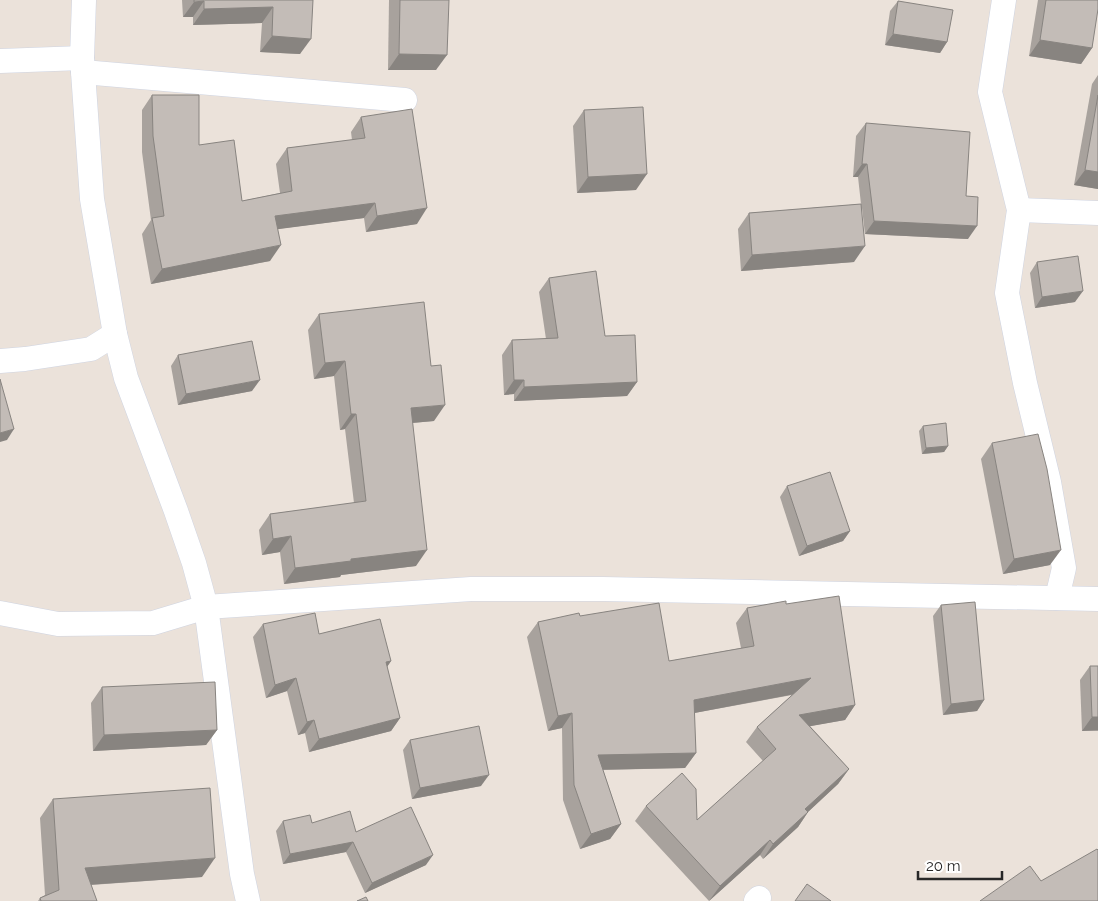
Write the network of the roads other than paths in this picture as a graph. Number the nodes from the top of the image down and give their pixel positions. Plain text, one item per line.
1 (84, 0) edge
2 (1004, 0) edge
3 (0, 61) edge
4 (83, 65) junction
5 (405, 100) dead end
6 (1019, 210) junction
7 (1098, 213) edge
8 (115, 334) junction
9 (0, 361) edge
10 (1057, 598) junction
11 (1098, 599) edge
12 (206, 607) junction
13 (0, 613) edge
14 (248, 901) edge

1 - 4 street
2 - 6 street
3 - 4 street
4 - 5 street
4 - 8 street
6 - 7 street
6 - 10 street
8 - 9 street
8 - 12 street
10 - 11 street
10 - 12 street
12 - 13 street
12 - 14 street

